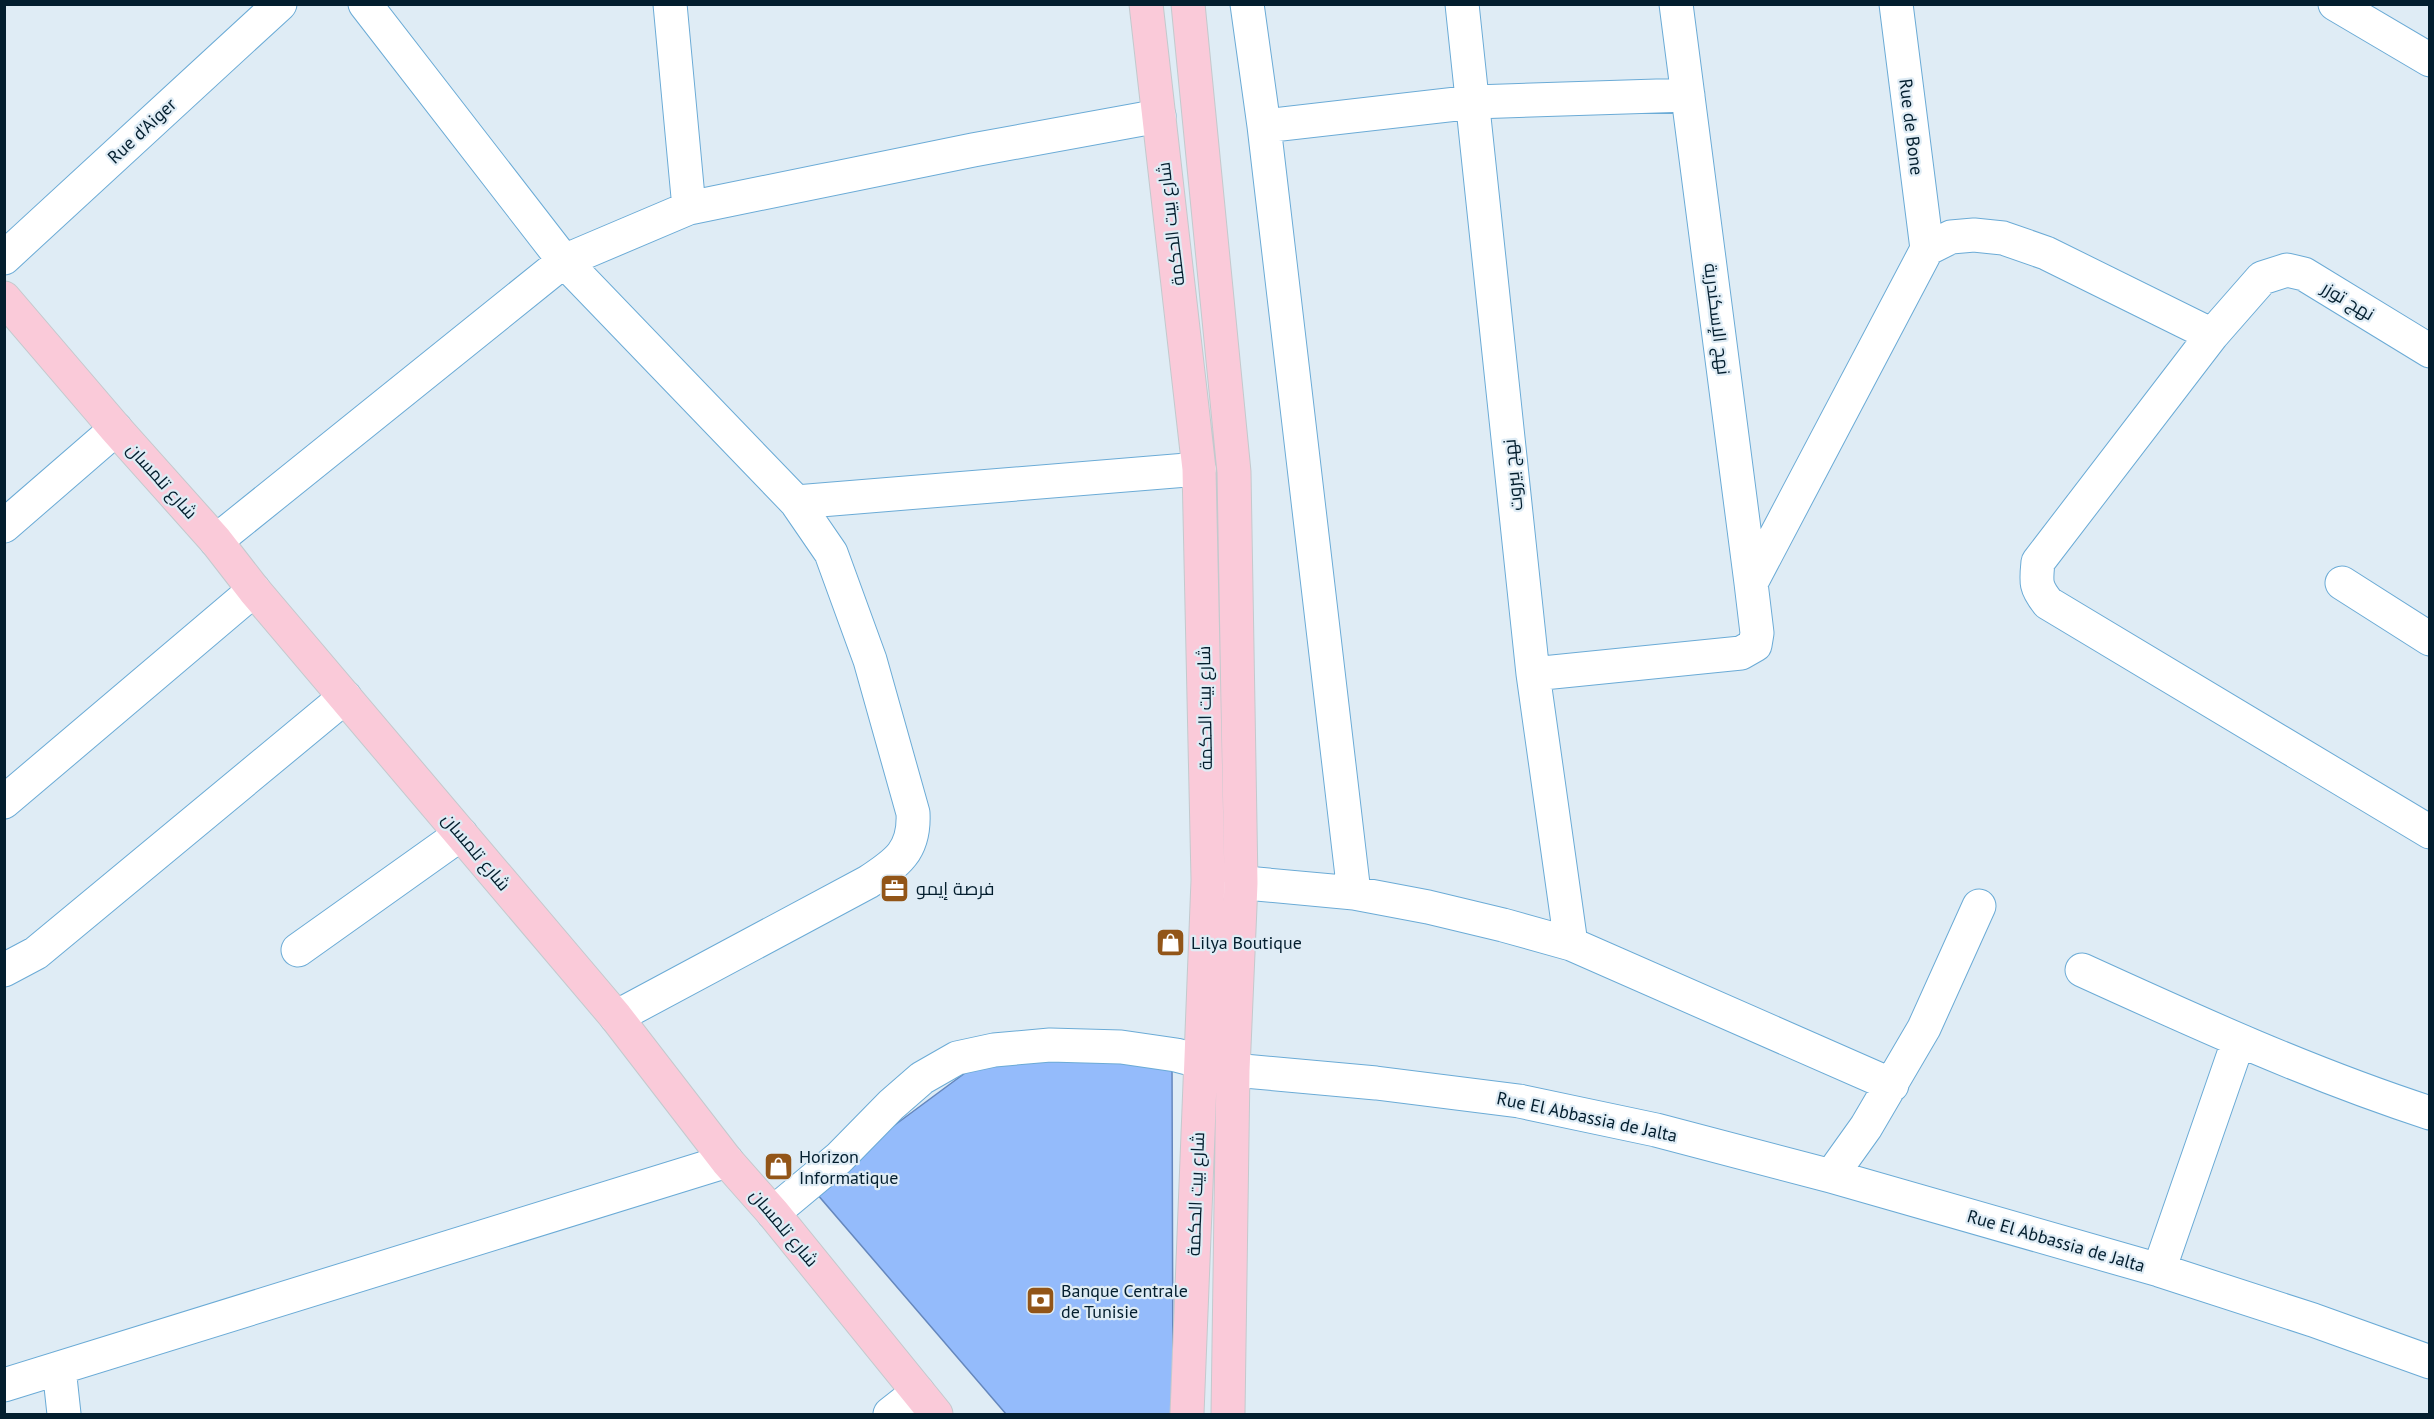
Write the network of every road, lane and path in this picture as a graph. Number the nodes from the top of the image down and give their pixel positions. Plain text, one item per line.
1 (280, 4) edge
2 (365, 4) edge
3 (669, 4) edge
4 (1146, 4) edge
5 (1188, 4) edge
6 (1247, 4) edge
7 (1462, 4) edge
8 (1676, 4) edge
9 (1896, 4) edge
10 (2335, 4) edge
11 (2430, 60) edge
12 (1688, 95) junction
13 (1474, 102) junction
14 (1159, 116) junction
15 (1264, 126) junction
16 (688, 208) junction
17 (1927, 249) junction
18 (4, 258) edge
19 (564, 261) junction
20 (4, 298) edge
21 (2212, 335) junction
22 (2430, 351) edge
23 (116, 429) junction
24 (1199, 469) junction
25 (796, 502) junction
26 (4, 526) edge
27 (216, 541) junction
28 (1751, 583) junction
29 (2342, 583) dead end
30 (254, 590) junction
31 (2430, 639) edge
32 (1533, 674) junction
33 (345, 698) junction
34 (4, 802) edge
35 (2430, 832) edge
36 (461, 834) junction
37 (1208, 880) junction
38 (1241, 884) junction
39 (1354, 893) junction
40 (1979, 906) dead end
41 (1571, 944) junction
42 (298, 950) dead end
43 (4, 970) edge
44 (2082, 970) dead end
45 (616, 1017) junction
46 (2238, 1042) junction
47 (1201, 1060) junction
48 (1233, 1070) junction
49 (1892, 1085) junction
50 (2430, 1113) edge
51 (727, 1161) junction
52 (1831, 1176) junction
53 (773, 1213) junction
54 (2159, 1270) junction
55 (2430, 1362) edge
56 (58, 1368) junction
57 (4, 1385) edge
58 (927, 1403) edge
59 (64, 1414) edge
60 (891, 1414) edge
61 (1187, 1414) edge
62 (1228, 1414) edge

1 - 18 street, Rue d'Aiger
2 - 19 street
3 - 16 street
4 - 14 main road, شارع بيت الحكمة
5 - 38 main road, شارع بيت الحكمة
6 - 15 street
7 - 13 street, نهج بيروت
8 - 12 street, نهج الإسكندرية
9 - 17 street, Rue de Bone
10 - 11 street
12 - 13 street
12 - 28 street, نهج الإسكندرية
13 - 15 street
13 - 32 street, نهج بيروت
14 - 16 street
14 - 24 main road, شارع بيت الحكمة
15 - 39 street
16 - 19 street
17 - 21 street
17 - 28 street
19 - 25 street
19 - 27 street
20 - 23 main road, شارع تلمسان
21 - 22 street, نهج توزر
21 - 35 street
23 - 26 street
23 - 27 main road, شارع تلمسان
24 - 25 street
24 - 37 main road, شارع بيت الحكمة
25 - 45 street
27 - 30 main road, شارع تلمسان
28 - 32 street, نهج الإسكندرية
29 - 31 street
30 - 33 main road, شارع تلمسان
30 - 34 street
32 - 41 street, نهج بيروت
33 - 36 main road, شارع تلمسان
33 - 43 street
36 - 42 street
36 - 45 main road, شارع تلمسان
37 - 38 street
37 - 47 main road, شارع بيت الحكمة
38 - 39 street
38 - 48 main road, شارع بيت الحكمة
39 - 41 street
40 - 49 street
41 - 49 street
44 - 46 street
45 - 51 main road, شارع تلمسان
46 - 50 street
46 - 54 street
47 - 48 street, Rue El Abbassia de Jalta
47 - 53 street, Rue El Abbassia de Jalta
47 - 61 main road, شارع بيت الحكمة
48 - 52 street, Rue El Abbassia de Jalta
48 - 62 main road, شارع بيت الحكمة
49 - 52 street
51 - 53 main road, شارع تلمسان
51 - 56 street
52 - 54 street, Rue El Abbassia de Jalta
53 - 58 main road, شارع تلمسان
54 - 55 street, Rue El Abbassia de Jalta
56 - 57 street
56 - 59 street
58 - 60 street

